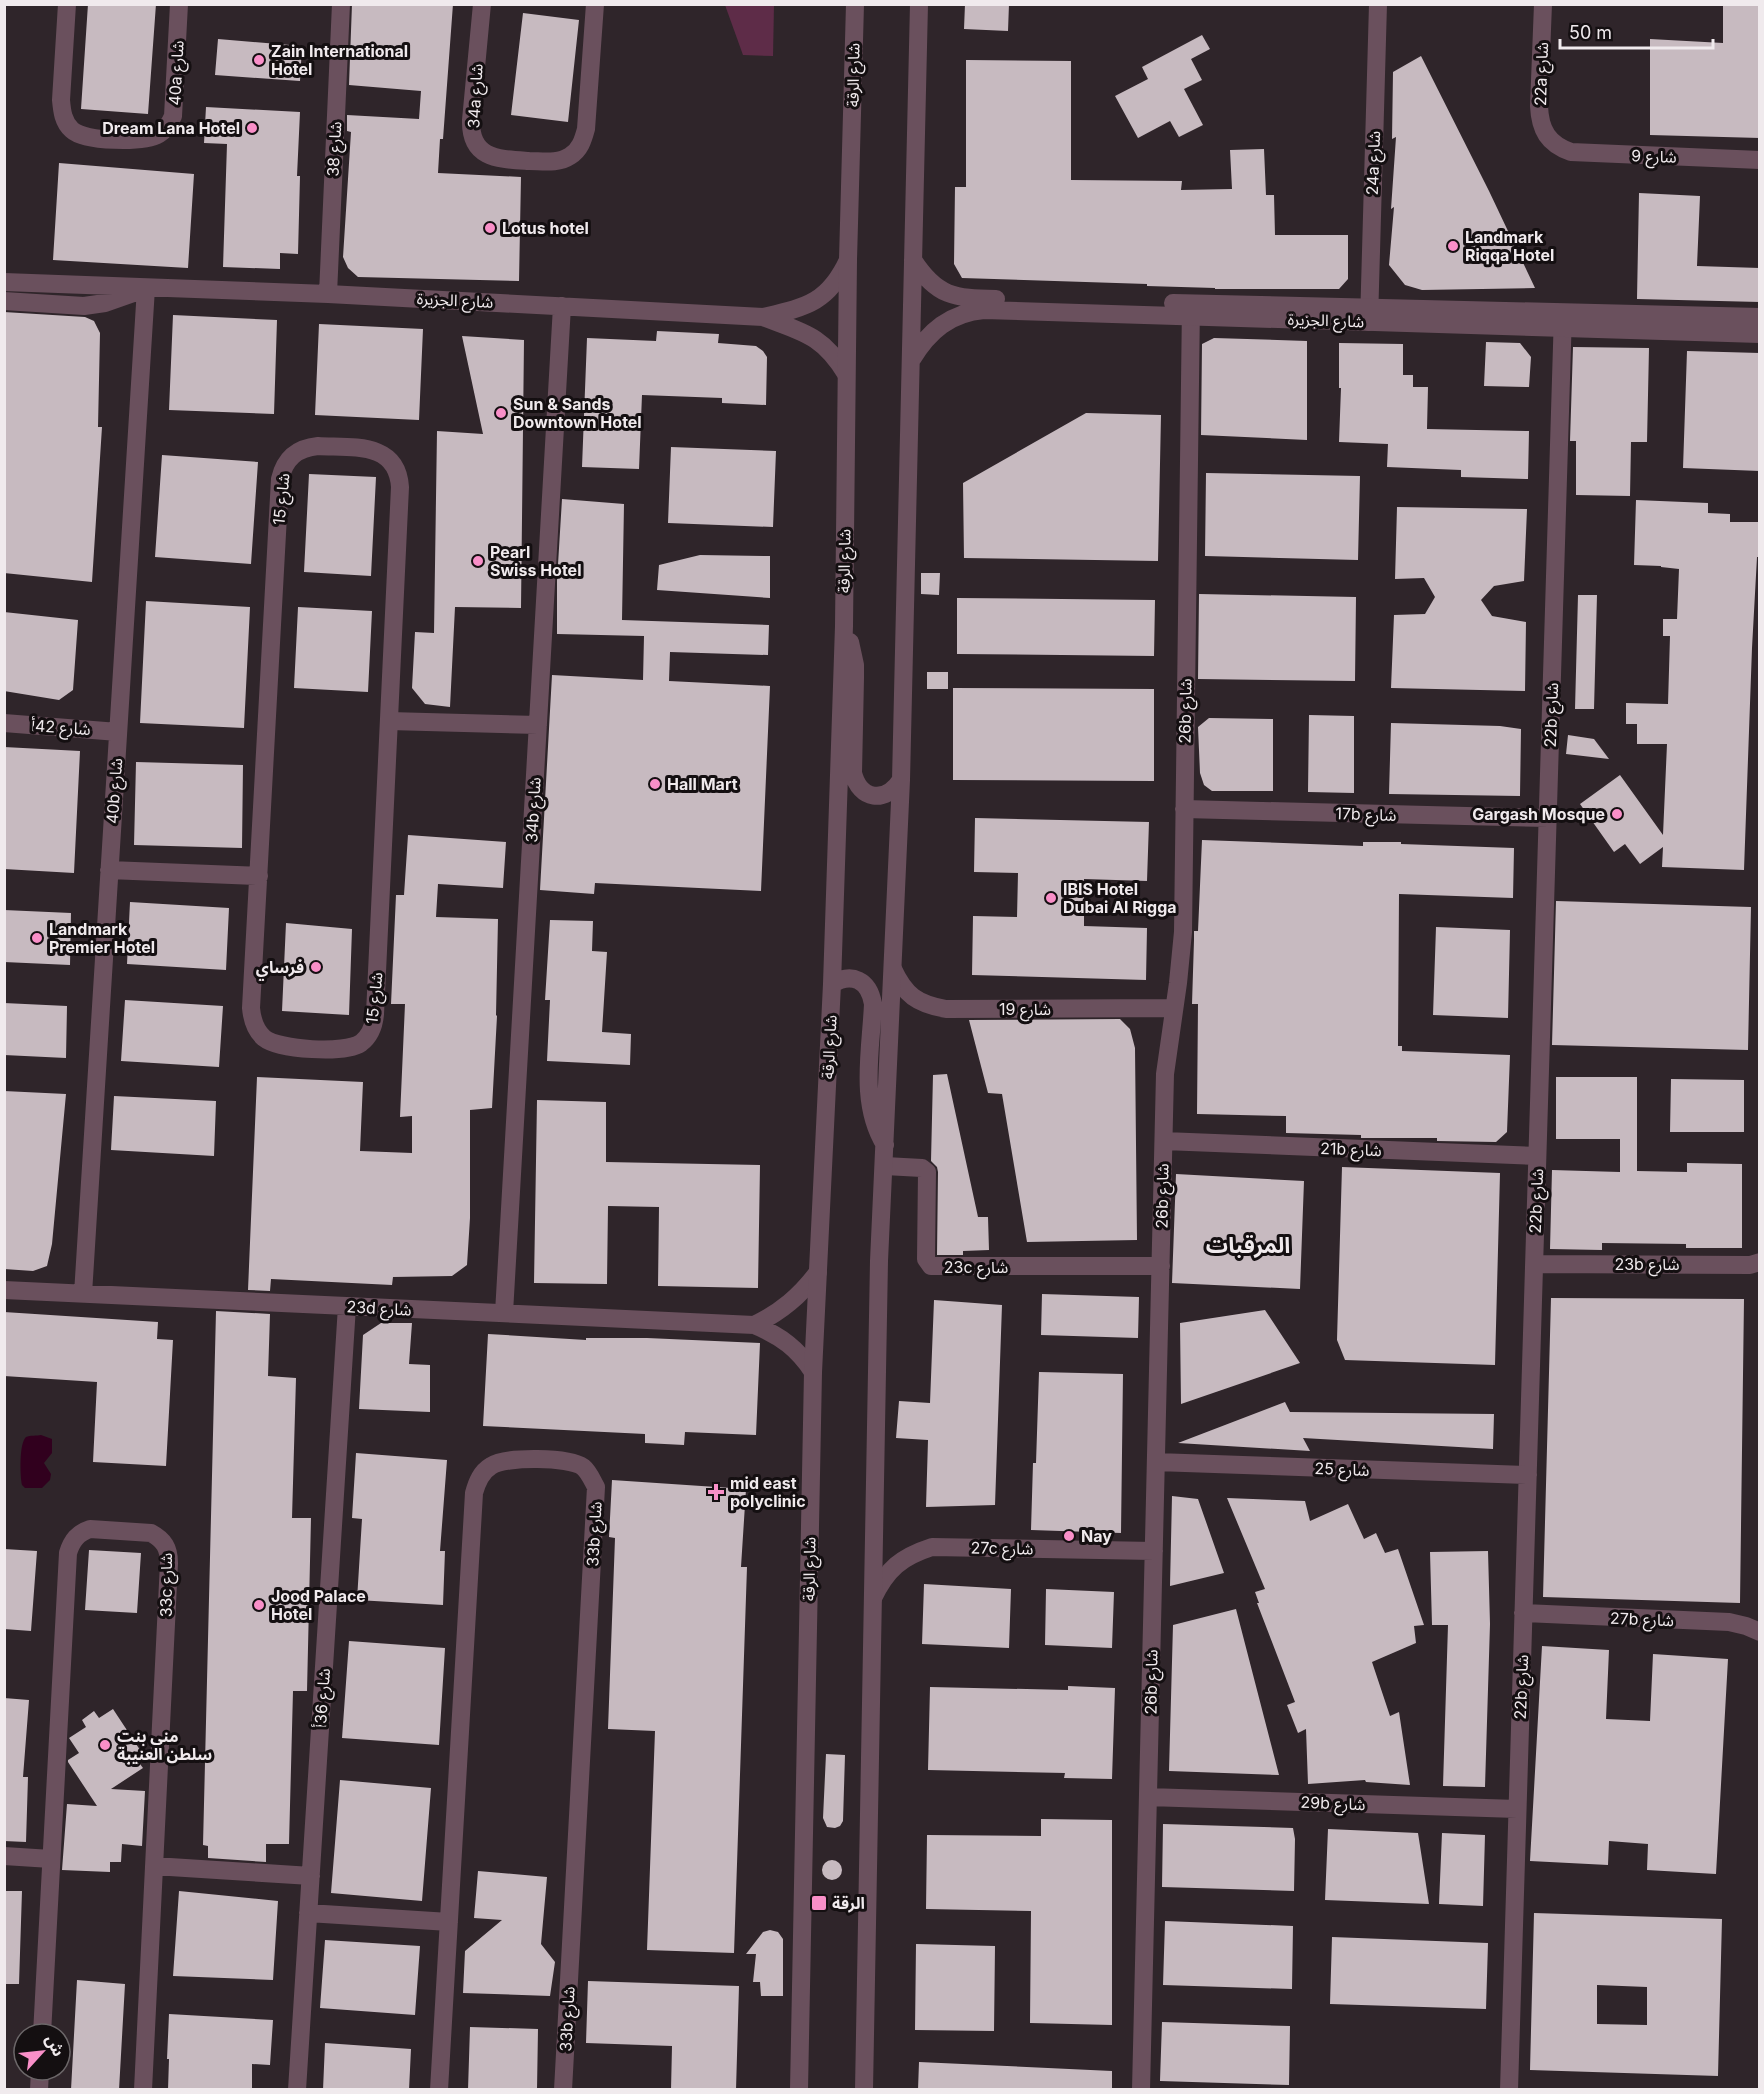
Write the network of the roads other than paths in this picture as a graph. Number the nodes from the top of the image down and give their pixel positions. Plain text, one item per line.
1 (67, 4) edge
2 (180, 4) edge
3 (341, 4) edge
4 (482, 4) edge
5 (595, 4) edge
6 (855, 4) edge
7 (919, 4) edge
8 (1378, 4) edge
9 (1544, 4) edge
10 (1550, 141) joint
11 (1760, 160) edge
12 (848, 260) junction
13 (913, 260) junction
14 (4, 282) edge
15 (146, 288) junction
16 (328, 294) junction
17 (4, 301) edge
18 (562, 306) junction
19 (1191, 310) junction
20 (1369, 315) junction
21 (1760, 316) edge
22 (763, 317) junction
23 (1563, 320) junction
24 (1760, 334) edge
25 (912, 359) junction
26 (846, 374) junction
27 (844, 626) junction
28 (389, 721) junction
29 (4, 723) edge
30 (538, 725) junction
31 (118, 732) junction
32 (901, 780) junction
33 (1184, 809) junction
34 (1548, 818) junction
35 (110, 870) junction
36 (259, 876) junction
37 (893, 969) junction
38 (832, 984) junction
39 (1174, 1008) junction
40 (1164, 1141) junction
41 (886, 1146) junction
42 (1538, 1156) junction
43 (885, 1166) junction
44 (1760, 1262) edge
45 (1534, 1264) junction
46 (1161, 1266) junction
47 (818, 1272) junction
48 (4, 1290) edge
49 (83, 1294) junction
50 (347, 1306) junction
51 (504, 1313) junction
52 (754, 1325) junction
53 (813, 1372) junction
54 (1156, 1462) junction
55 (1528, 1475) junction
56 (1154, 1551) junction
57 (873, 1598) junction
58 (1523, 1613) junction
59 (1760, 1632) edge
60 (1148, 1797) junction
61 (1517, 1809) junction
62 (4, 1856) edge
63 (51, 1859) junction
64 (154, 1866) junction
65 (311, 1876) junction
66 (308, 1913) junction
67 (449, 1922) junction
68 (43, 2022) edge
69 (143, 2090) edge
70 (297, 2090) edge
71 (439, 2090) edge
72 (563, 2090) edge
73 (799, 2090) edge
74 (864, 2090) edge
75 (1141, 2090) edge
76 (1509, 2090) edge

1 - 2 street, 40a شارع
3 - 16 street, شارع 38
4 - 5 street, 34a شارع
6 - 12 street, شارع الرقة
7 - 13 street
8 - 20 street, 24a شارع
9 - 10 street, 22a شارع
10 - 11 street, شارع 9
12 - 22 street, شارع الجزيرة
12 - 26 street, شارع الرقة
13 - 19 street, شارع الجزيرة
13 - 25 street
14 - 15 street, شارع الجزيرة
15 - 16 street, شارع الجزيرة
15 - 17 street, شارع الجزيرة
15 - 31 street, 40b شارع
16 - 18 street, شارع الجزيرة
18 - 22 street, شارع الجزيرة
18 - 30 street, 34b شارع
19 - 20 street, شارع الجزيرة
19 - 25 street, شارع الجزيرة
19 - 33 street, 26b شارع
20 - 23 street, شارع الجزيرة
21 - 23 street, شارع الجزيرة
22 - 26 street, شارع الجزيرة
23 - 24 street, شارع الجزيرة
23 - 34 street, 22b شارع
25 - 32 street
26 - 27 street, شارع الرقة
27 - 32 street
27 - 38 street, شارع الرقة
28 - 30 street
28 - 36 street, شارع 15
28 - 36 street, شارع 15
29 - 31 street, شارع 42أ
30 - 51 street, 34b شارع
31 - 35 street, 40b شارع
32 - 37 street
33 - 34 street, 17b شارع
33 - 39 street, 26b شارع
34 - 42 street, 22b شارع
35 - 36 street
35 - 49 street, 40b شارع
37 - 39 street, شارع 19
37 - 41 street
38 - 41 street
38 - 47 street, شارع الرقة
39 - 40 street, 26b شارع
40 - 42 street, 21b شارع
40 - 46 street, 26b شارع
41 - 43 street
42 - 45 street, 22b شارع
43 - 46 street, 23c شارع
43 - 57 street
44 - 45 street, 23b شارع
45 - 55 street, 22b شارع
46 - 54 street, 26b شارع
47 - 52 street
47 - 53 street, شارع الرقة
48 - 49 street, 23d شارع
49 - 50 street, 23d شارع
50 - 51 street, 23d شارع
50 - 65 street, شارع 36أ
51 - 52 street, 23d شارع
52 - 53 street, 23d شارع
53 - 73 street, شارع الرقة
54 - 55 street, شارع 25
54 - 56 street, 26b شارع
55 - 58 street, 22b شارع
56 - 57 street, 27c شارع
56 - 60 street, 26b شارع
57 - 74 street
58 - 59 street, 27b شارع
58 - 61 street, 22b شارع
60 - 61 street, 29b شارع
60 - 75 street, 26b شارع
61 - 76 street, 22b شارع
62 - 63 street
63 - 64 street, 33c شارع
63 - 68 street, 33c شارع
64 - 65 street
64 - 69 street, 33c شارع
65 - 66 street, شارع 36أ
66 - 67 street
66 - 70 street, شارع 36أ
67 - 71 street, 33b شارع
67 - 72 street, 33b شارع

